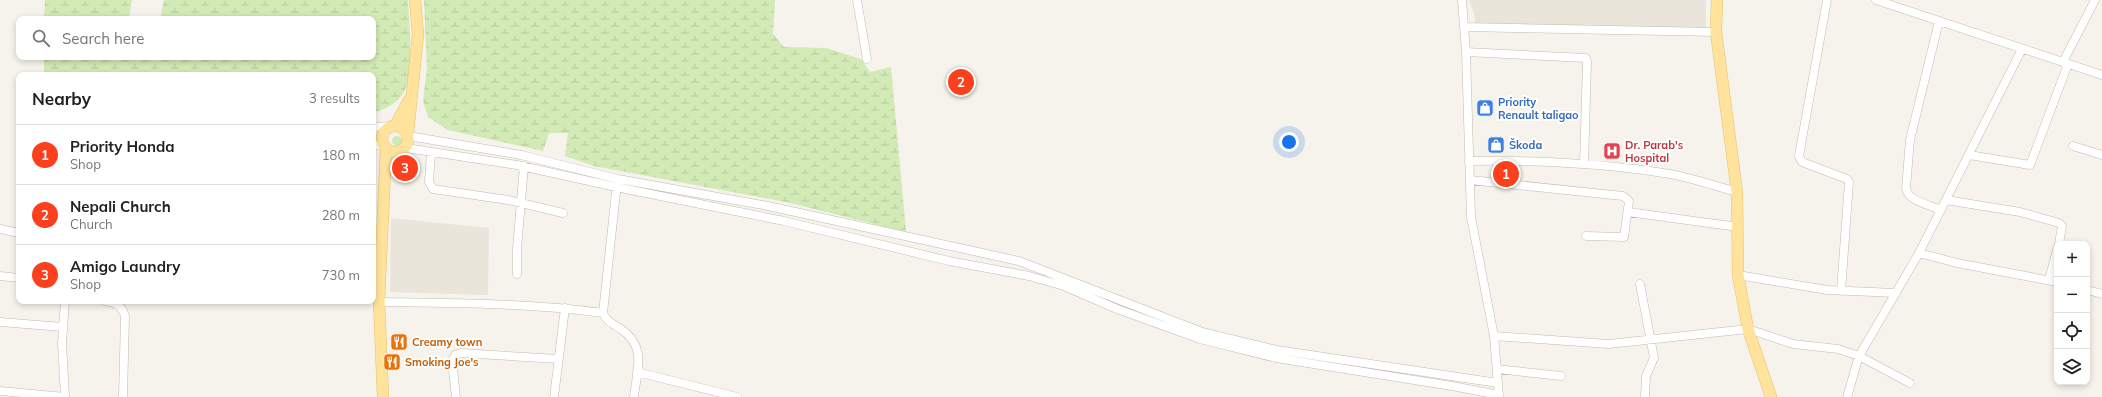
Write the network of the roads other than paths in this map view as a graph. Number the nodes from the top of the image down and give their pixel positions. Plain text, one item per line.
1 (415, 0) edge
2 (857, 0) edge
3 (1462, 0) edge
4 (1717, 0) edge
5 (1827, 0) edge
6 (1876, 0) edge
7 (2095, 0) edge
8 (1939, 21) junction
9 (1465, 27) junction
10 (1716, 32) junction
11 (2022, 49) junction
12 (1466, 52) junction
13 (868, 59) dead end
14 (2065, 63) junction
15 (2102, 75) edge
16 (412, 92) junction
17 (393, 126) junction
18 (376, 127) edge
19 (408, 134) junction
20 (376, 145) edge
21 (2073, 146) dead end
22 (385, 148) junction
23 (402, 150) junction
24 (432, 152) junction
25 (1969, 155) junction
26 (2102, 155) edge
27 (1469, 161) junction
28 (1584, 164) junction
29 (524, 166) junction
30 (386, 171) junction
31 (618, 179) junction
32 (1470, 180) junction
33 (616, 187) junction
34 (1737, 192) junction
35 (1946, 200) junction
36 (520, 202) junction
37 (1941, 210) junction
38 (1628, 212) junction
39 (562, 213) dead end
40 (1738, 227) junction
41 (0, 229) edge
42 (16, 232) edge
43 (1586, 236) dead end
44 (2060, 241) edge
45 (1920, 254) junction
46 (517, 274) dead end
47 (1738, 275) junction
48 (0, 276) edge
49 (16, 278) edge
50 (2053, 281) edge
51 (1640, 284) dead end
52 (1841, 291) junction
53 (2090, 291) edge
54 (1896, 293) junction
55 (2102, 294) edge
56 (379, 302) junction
57 (65, 304) edge
58 (117, 304) edge
59 (565, 308) junction
60 (603, 313) junction
61 (0, 322) edge
62 (63, 327) junction
63 (1748, 329) junction
64 (1494, 336) junction
65 (1649, 339) junction
66 (1860, 356) junction
67 (558, 359) junction
68 (1497, 369) junction
69 (637, 372) junction
70 (1561, 376) dead end
71 (1498, 383) junction
72 (1910, 383) dead end
73 (0, 391) edge
74 (1499, 396) edge
75 (65, 397) edge
76 (123, 397) edge
77 (383, 397) edge
78 (456, 397) edge
79 (554, 397) edge
80 (634, 397) edge
81 (737, 397) edge
82 (1645, 397) edge
83 (1771, 397) edge
84 (1847, 397) edge

1 - 16 main road
2 - 13 street
3 - 9 street
4 - 10 main road
5 - 52 street
6 - 8 street
7 - 14 street
8 - 11 street
8 - 37 street
9 - 10 street
9 - 12 street
10 - 34 main road
11 - 14 street
11 - 25 street
12 - 27 street
12 - 28 street
14 - 15 street
14 - 25 street
16 - 17 main road
16 - 19 main road
17 - 18 street
17 - 19 main road
17 - 22 main road
19 - 23 main road
19 - 31 street
20 - 22 street
21 - 26 street
22 - 23 main road
22 - 30 main road
23 - 24 street
23 - 30 main road
24 - 29 street
24 - 36 street
25 - 35 street
27 - 28 street
27 - 32 street
28 - 34 street
29 - 33 street
29 - 36 street
30 - 56 main road
31 - 33 street
31 - 71 street
32 - 38 street
32 - 64 street
33 - 60 street
33 - 74 street
34 - 40 main road
35 - 37 street
35 - 44 street
36 - 39 street
36 - 46 street
37 - 45 street
38 - 40 street
38 - 43 street
40 - 47 main road
41 - 42 street
45 - 50 street
45 - 54 street
47 - 52 street
47 - 63 main road
48 - 49 street
51 - 65 street
52 - 54 street
53 - 55 street
54 - 66 street
56 - 59 street
56 - 77 main road
57 - 62 street
58 - 76 street
59 - 60 street
59 - 67 street
60 - 69 street
61 - 62 street
62 - 75 street
63 - 65 street
63 - 66 street
63 - 83 main road
64 - 65 street
64 - 68 street
65 - 82 street
66 - 72 street
66 - 84 street
67 - 78 street
67 - 79 street
68 - 70 street
68 - 71 street
69 - 80 street
69 - 81 street
71 - 74 street
73 - 75 street

